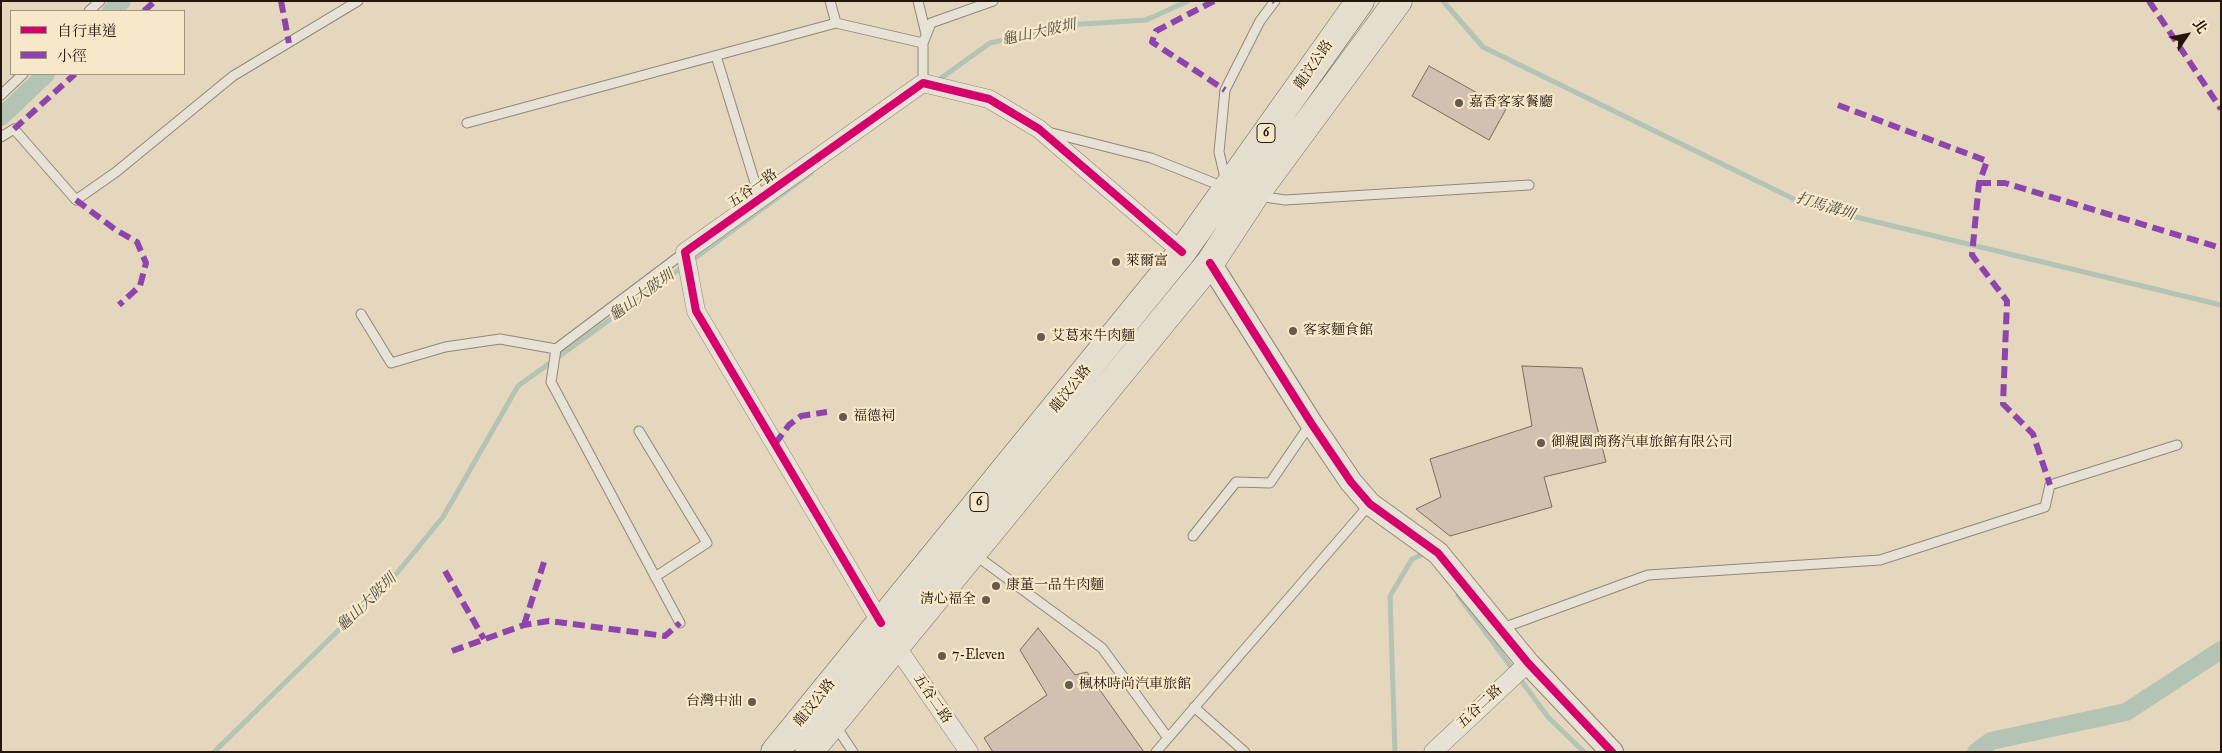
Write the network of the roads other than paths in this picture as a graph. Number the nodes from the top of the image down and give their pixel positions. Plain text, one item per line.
1 (100, 1) edge
2 (358, 1) edge
3 (830, 1) edge
4 (918, 1) edge
5 (993, 1) edge
6 (1275, 1) edge
7 (1398, 1) edge
8 (1355, 8) edge
9 (90, 10) edge
10 (836, 24) junction
11 (925, 39) junction
12 (716, 56) junction
13 (22, 75) edge
14 (922, 83) junction
15 (1, 95) edge
16 (467, 124) dead end
17 (1039, 129) junction
18 (1, 137) edge
19 (1529, 185) dead end
20 (1241, 192) junction
21 (760, 199) junction
22 (685, 252) junction
23 (1182, 252) junction
24 (1210, 263) junction
25 (361, 314) dead end
26 (556, 350) junction
27 (1311, 424) junction
28 (639, 431) dead end
29 (2177, 445) dead end
30 (1370, 504) junction
31 (1193, 536) dead end
32 (971, 552) junction
33 (655, 577) junction
34 (680, 623) dead end
35 (881, 623) junction
36 (1500, 629) junction
37 (896, 646) junction
38 (1524, 666) junction
39 (1194, 707) junction
40 (834, 722) junction
41 (1168, 738) junction
42 (1611, 751) edge
43 (775, 752) edge
44 (809, 752) edge
45 (853, 752) edge
46 (968, 752) edge
47 (1156, 752) edge
48 (1245, 752) edge
49 (1433, 752) edge

1 - 9 lane
2 - 18 lane
3 - 10 lane
4 - 11 lane
5 - 11 lane
6 - 20 lane
7 - 20 main road, 龍汶公路 / 6
8 - 20 main road, 龍汶公路 / 6
10 - 11 lane
10 - 12 lane
11 - 14 lane
12 - 16 lane
12 - 21 lane
13 - 15 lane
14 - 17 street
14 - 21 street, 五谷一路
17 - 20 lane
17 - 23 street
19 - 20 lane
20 - 23 main road, 龍汶公路 / 6
20 - 24 main road, 龍汶公路 / 6
21 - 22 street, 五谷一路
22 - 26 lane
22 - 35 street
23 - 24 main road
23 - 35 main road, 龍汶公路 / 6
24 - 27 street
24 - 32 main road, 龍汶公路 / 6
25 - 26 lane
26 - 33 lane
27 - 30 street
27 - 31 lane
28 - 33 lane
29 - 36 lane
30 - 36 street
30 - 39 lane
32 - 37 main road, 龍汶公路 / 6
32 - 41 lane
33 - 34 lane
35 - 43 main road, 龍汶公路 / 6
36 - 38 street
37 - 40 main road, 龍汶公路 / 6
37 - 46 street, 五谷二路
38 - 42 street
38 - 49 street, 五谷二路
39 - 41 lane
39 - 48 lane
40 - 44 main road, 龍汶公路 / 6
40 - 45 lane
41 - 47 lane

